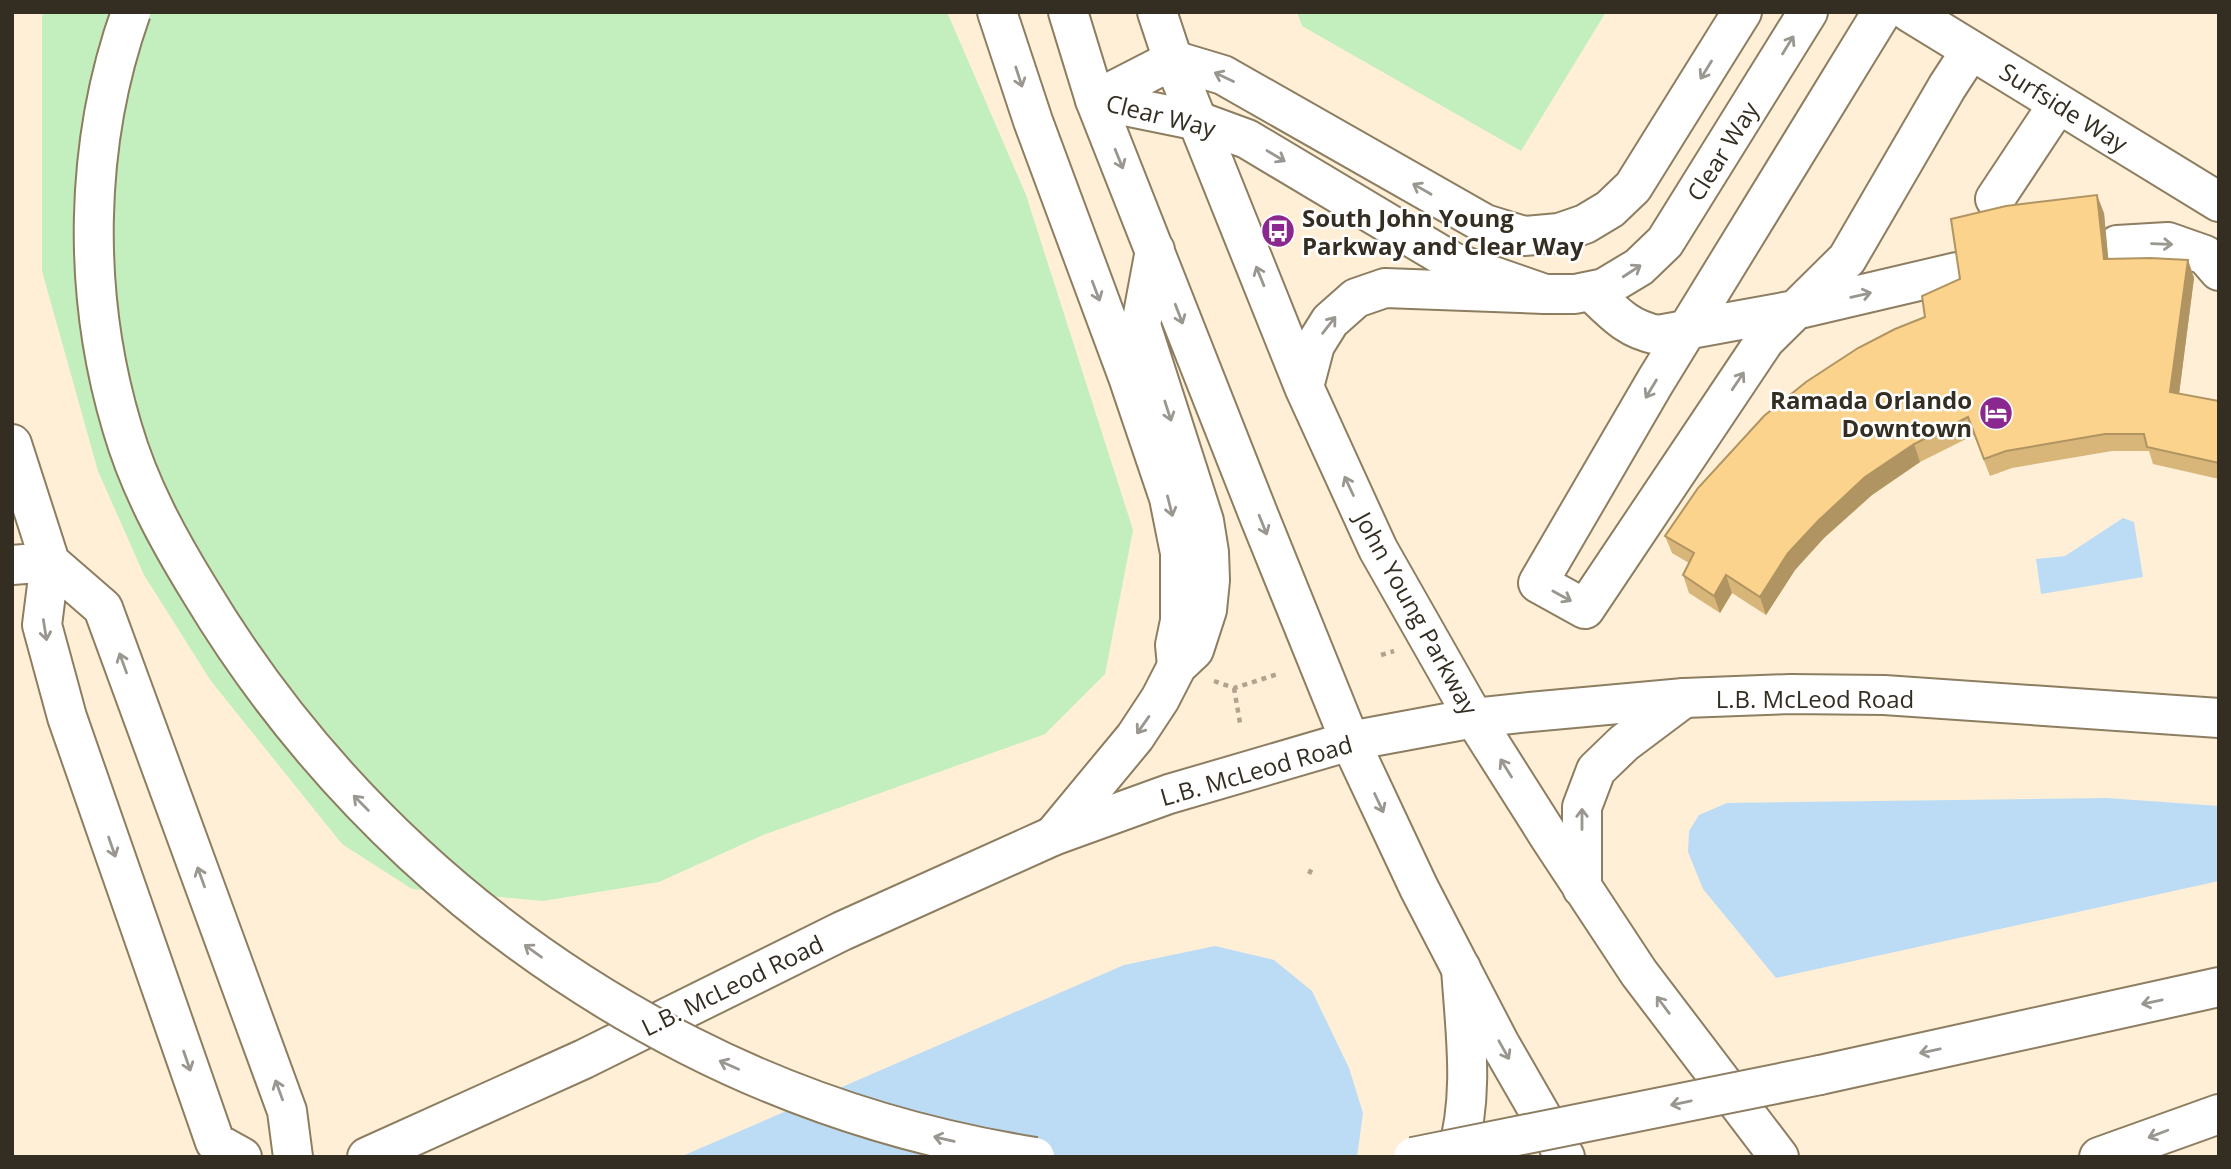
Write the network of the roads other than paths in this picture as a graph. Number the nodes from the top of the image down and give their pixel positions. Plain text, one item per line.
1 (131, 12) edge
2 (998, 12) edge
3 (1068, 12) edge
4 (1157, 12) edge
5 (1742, 12) edge
6 (1808, 12) edge
7 (1882, 12) edge
8 (1909, 12) edge
9 (1971, 50) junction
10 (1173, 60) junction
11 (1095, 100) junction
12 (2058, 104) junction
13 (1198, 121) junction
14 (1995, 199) dead end
15 (2219, 202) edge
16 (2117, 246) dead end
17 (1154, 250) junction
18 (2214, 253) edge
19 (1957, 272) edge
20 (1591, 291) junction
21 (1545, 294) junction
22 (1795, 310) junction
23 (1687, 330) junction
24 (1304, 387) junction
25 (12, 444) edge
26 (50, 562) junction
27 (12, 565) edge
28 (1190, 672) junction
29 (1684, 698) junction
30 (1474, 718) junction
31 (2219, 718) edge
32 (1350, 741) junction
33 (1053, 836) junction
34 (1582, 888) junction
35 (1461, 968) junction
36 (2219, 988) edge
37 (2219, 1114) edge
38 (242, 1157) edge
39 (293, 1157) edge
40 (366, 1157) edge
41 (1035, 1157) edge
42 (1413, 1157) edge
43 (1456, 1157) edge
44 (1565, 1157) edge
45 (1779, 1157) edge
46 (2099, 1157) edge

41 -> 1 main road, bridge
2 -> 28 main road
3 - 11 main road
4 - 10 main road, John Young Parkway
5 -> 10 main road, Clear Way
20 -> 6 main road, Clear Way
7 - 23 main road
8 - 9 main road, Surfside Way
9 - 12 main road, Surfside Way
9 - 22 main road
10 - 11 main road, Clear Way
10 - 13 main road, John Young Parkway
11 - 13 main road, Clear Way
11 -> 17 main road
12 - 14 main road
12 - 15 main road, Surfside Way
13 -> 21 main road, Clear Way
24 -> 13 main road, John Young Parkway
16 -> 18 main road
17 -> 28 main road
17 -> 32 main road
22 -> 19 main road
20 - 21 main road, Clear Way
20 - 23 main road
24 -> 21 main road
22 - 23 main road
23 -> 22 main road
30 -> 24 main road, John Young Parkway
25 - 26 main road
26 - 27 main road
26 -> 38 main road
39 -> 26 main road
28 -> 33 main road
29 - 30 main road, L.B. McLeod Road
29 - 31 main road, L.B. McLeod Road
34 -> 29 main road
30 - 32 main road, L.B. McLeod Road
34 -> 30 main road, John Young Parkway
32 - 33 main road, L.B. McLeod Road
32 -> 35 main road
33 - 40 main road, L.B. McLeod Road
45 -> 34 main road, John Young Parkway
35 - 43 main road
35 -> 44 main road
36 -> 42 main road, bridge
37 -> 46 main road

